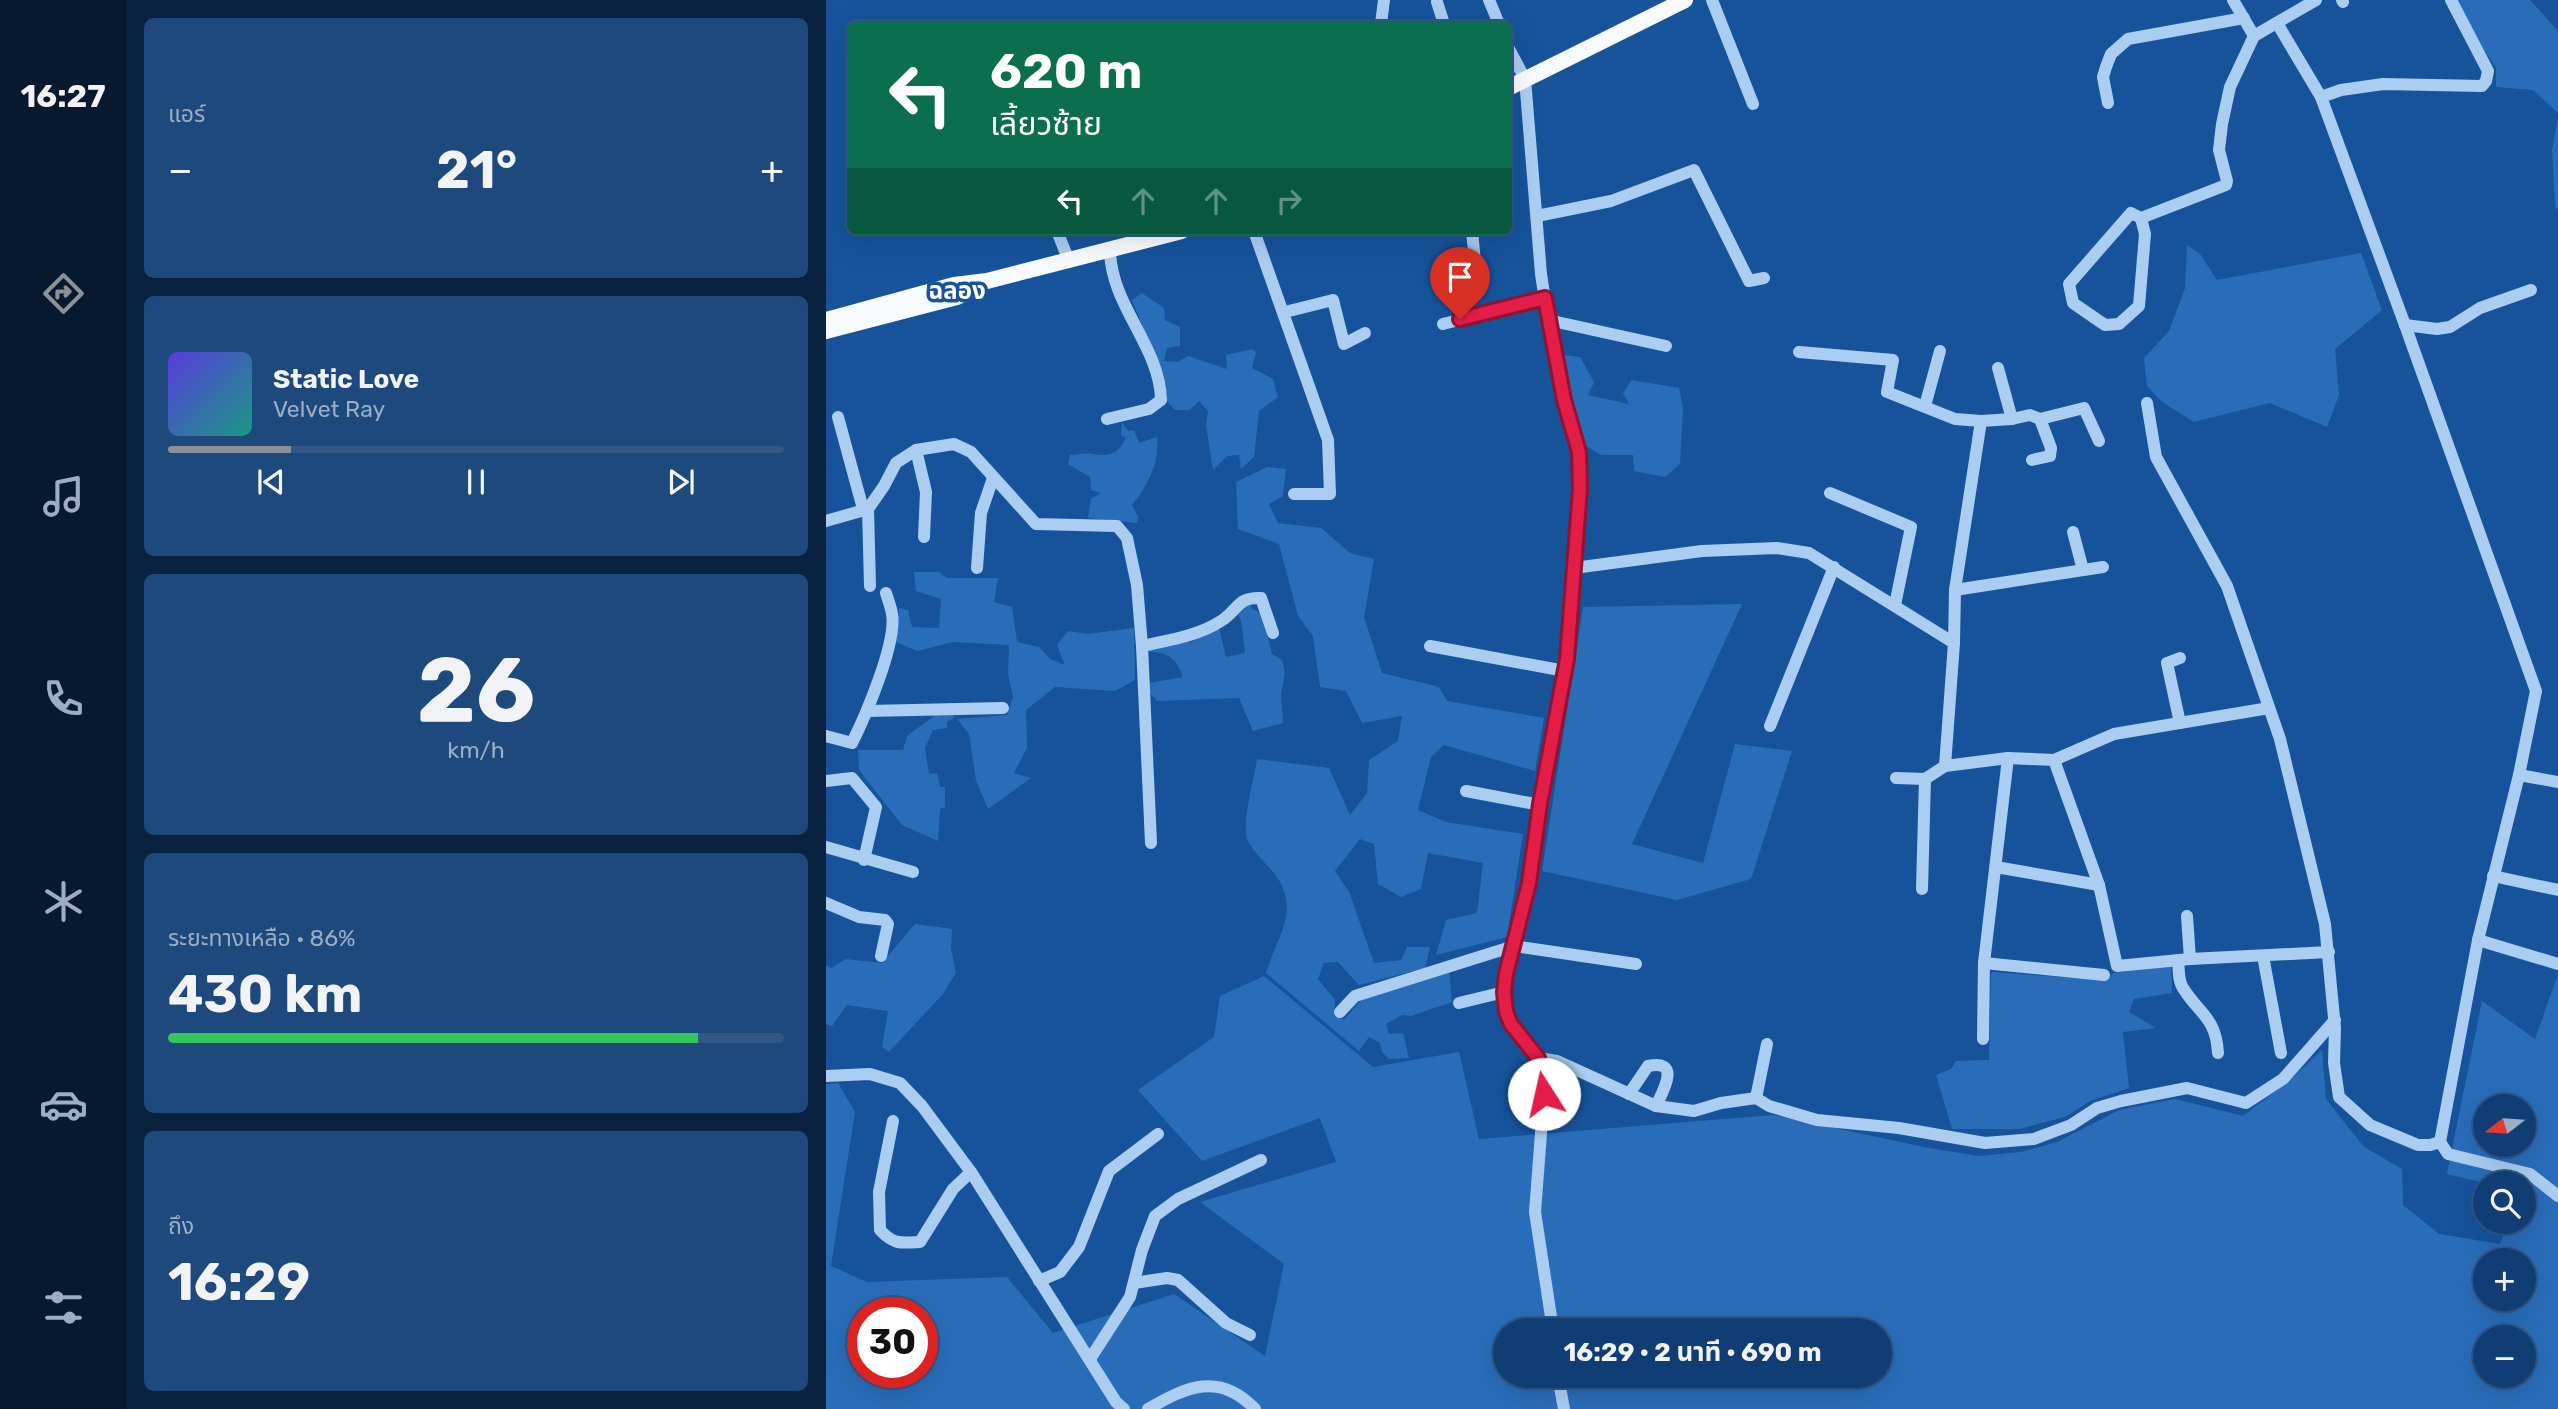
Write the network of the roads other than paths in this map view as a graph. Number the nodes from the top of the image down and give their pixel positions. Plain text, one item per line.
1 (1384, 0) edge
2 (1489, 0) edge
3 (1712, 0) edge
4 (2233, 0) edge
5 (2451, 0) edge
6 (1682, 1) edge
7 (2310, 1) edge
8 (1437, 2) edge
9 (2244, 18) junction
10 (1381, 21) edge
11 (1443, 21) edge
12 (1498, 21) edge
13 (2277, 23) junction
14 (2253, 36) junction
15 (1512, 55) edge
16 (1525, 79) junction
17 (1512, 86) edge
18 (2321, 97) junction
19 (2108, 103) dead end
20 (1753, 104) dead end
21 (1537, 216) junction
22 (2141, 218) junction
23 (1058, 235) edge
24 (1166, 235) edge
25 (1256, 235) edge
26 (1472, 235) edge
27 (1110, 249) junction
28 (1069, 261) junction
29 (1476, 272) dead end
30 (1764, 278) dead end
31 (2530, 290) dead end
32 (1545, 298) junction
33 (1285, 312) junction
34 (870, 314) junction
35 (826, 320) edge
36 (1548, 320) junction
37 (1443, 324) dead end
38 (2405, 325) junction
39 (826, 331) edge
40 (1365, 332) dead end
41 (1666, 346) dead end
42 (1940, 351) dead end
43 (1799, 352) dead end
44 (1998, 369) dead end
45 (2147, 403) dead end
46 (1925, 406) junction
47 (838, 417) dead end
48 (1107, 419) dead end
49 (2012, 419) junction
50 (2040, 419) junction
51 (1981, 421) junction
52 (2099, 441) dead end
53 (916, 450) junction
54 (2032, 460) dead end
55 (993, 478) junction
56 (1830, 493) dead end
57 (1294, 494) dead end
58 (866, 509) junction
59 (826, 521) edge
60 (2073, 532) dead end
61 (924, 537) dead end
62 (1834, 567) junction
63 (2103, 567) dead end
64 (977, 568) dead end
65 (1574, 568) junction
66 (2083, 570) junction
67 (870, 586) dead end
68 (1955, 590) junction
69 (886, 593) dead end
70 (1895, 606) junction
71 (1273, 633) dead end
72 (1954, 643) junction
73 (1142, 646) junction
74 (1430, 646) dead end
75 (2180, 658) dead end
76 (1565, 671) junction
77 (1003, 708) dead end
78 (2269, 709) junction
79 (868, 711) junction
80 (2180, 723) junction
81 (1770, 726) dead end
82 (826, 736) edge
83 (2008, 758) junction
84 (2054, 760) junction
85 (1945, 766) junction
86 (2519, 775) junction
87 (1896, 778) dead end
88 (1925, 779) junction
89 (826, 781) edge
90 (2558, 782) edge
91 (1466, 791) dead end
92 (1540, 804) junction
93 (1151, 843) dead end
94 (826, 847) edge
95 (864, 860) junction
96 (1996, 867) junction
97 (913, 872) dead end
98 (2493, 876) junction
99 (2099, 885) junction
100 (1922, 889) dead end
101 (2558, 890) edge
102 (826, 903) edge
103 (2187, 916) dead end
104 (2478, 940) junction
105 (1514, 946) junction
106 (2329, 953) junction
107 (881, 956) dead end
108 (2263, 956) junction
109 (2184, 960) junction
110 (1984, 963) junction
111 (1636, 964) dead end
112 (2558, 964) edge
113 (2104, 975) dead end
114 (1504, 992) junction
115 (1459, 1003) dead end
116 (1340, 1012) dead end
117 (2335, 1020) junction
118 (1983, 1039) dead end
119 (1767, 1044) dead end
120 (2218, 1053) dead end
121 (2281, 1053) dead end
122 (1538, 1058) junction
123 (826, 1076) edge
124 (1629, 1094) junction
125 (1756, 1098) junction
126 (1657, 1106) junction
127 (893, 1121) dead end
128 (1158, 1134) dead end
129 (2440, 1142) junction
130 (1261, 1160) dead end
131 (971, 1171) junction
132 (2558, 1196) edge
133 (1038, 1281) junction
134 (1134, 1283) junction
135 (1551, 1318) edge
136 (1250, 1335) dead end
137 (1090, 1359) junction
138 (1560, 1388) edge
139 (1124, 1409) edge
140 (1148, 1409) edge
141 (1255, 1409) edge
142 (1564, 1409) edge

1 - 10 street
2 - 12 street
3 - 20 street
4 - 9 street
5 - 18 street
6 - 16 main road
7 - 13 street
8 - 11 street
9 - 14 street
9 - 19 street
13 - 14 street
13 - 18 street
14 - 22 street
15 - 16 street
16 - 17 main road
16 - 21 street
18 - 38 street
21 - 30 street
21 - 32 street
22 - 22 street
23 - 28 street
24 - 27 main road
25 - 33 street
26 - 29 street
27 - 28 main road
27 - 48 street
28 - 34 main road
31 - 38 street
32 - 36 street
32 - 37 street
33 - 40 street
33 - 57 street
34 - 35 main road
34 - 39 main road
36 - 41 street
36 - 65 street
38 - 86 street
42 - 46 street
43 - 46 street
44 - 49 street
45 - 78 street
46 - 51 street
47 - 58 street
49 - 50 street
49 - 51 street
50 - 52 street
50 - 54 street
51 - 68 street
53 - 55 street
53 - 58 street
53 - 61 street
55 - 64 street
55 - 73 street
56 - 70 street
58 - 59 street
58 - 67 street
60 - 66 street
62 - 65 street
62 - 70 street
62 - 81 street
63 - 66 street
65 - 76 street
66 - 68 street
68 - 72 street
69 - 79 street
70 - 72 street
71 - 73 street
72 - 85 street
73 - 93 street
74 - 76 street
75 - 80 street
76 - 92 street
77 - 79 street
78 - 80 street
78 - 106 street
79 - 82 street
80 - 84 street
83 - 84 street
83 - 85 street
83 - 96 street
84 - 99 street
85 - 88 street
86 - 90 street
86 - 98 street
87 - 88 street
88 - 100 street
89 - 95 street
91 - 92 street
92 - 105 street
94 - 95 street
95 - 97 street
96 - 99 street
96 - 110 street
98 - 101 street
98 - 104 street
99 - 109 street
102 - 107 street
103 - 109 street
104 - 112 street
104 - 129 street
105 - 111 street
105 - 114 street
105 - 116 street
106 - 108 street
106 - 117 street
108 - 109 street
108 - 121 street
109 - 120 street
110 - 113 street
110 - 118 street
114 - 115 street
114 - 122 street
117 - 125 street
117 - 129 street
119 - 125 street
122 - 124 street
122 - 135 street
123 - 131 street
124 - 126 street
124 - 126 street
125 - 126 street
127 - 131 street
128 - 133 street
129 - 132 street
130 - 134 street
131 - 133 street
133 - 137 street
134 - 136 street
134 - 137 street
137 - 139 street
138 - 142 street
140 - 141 street

